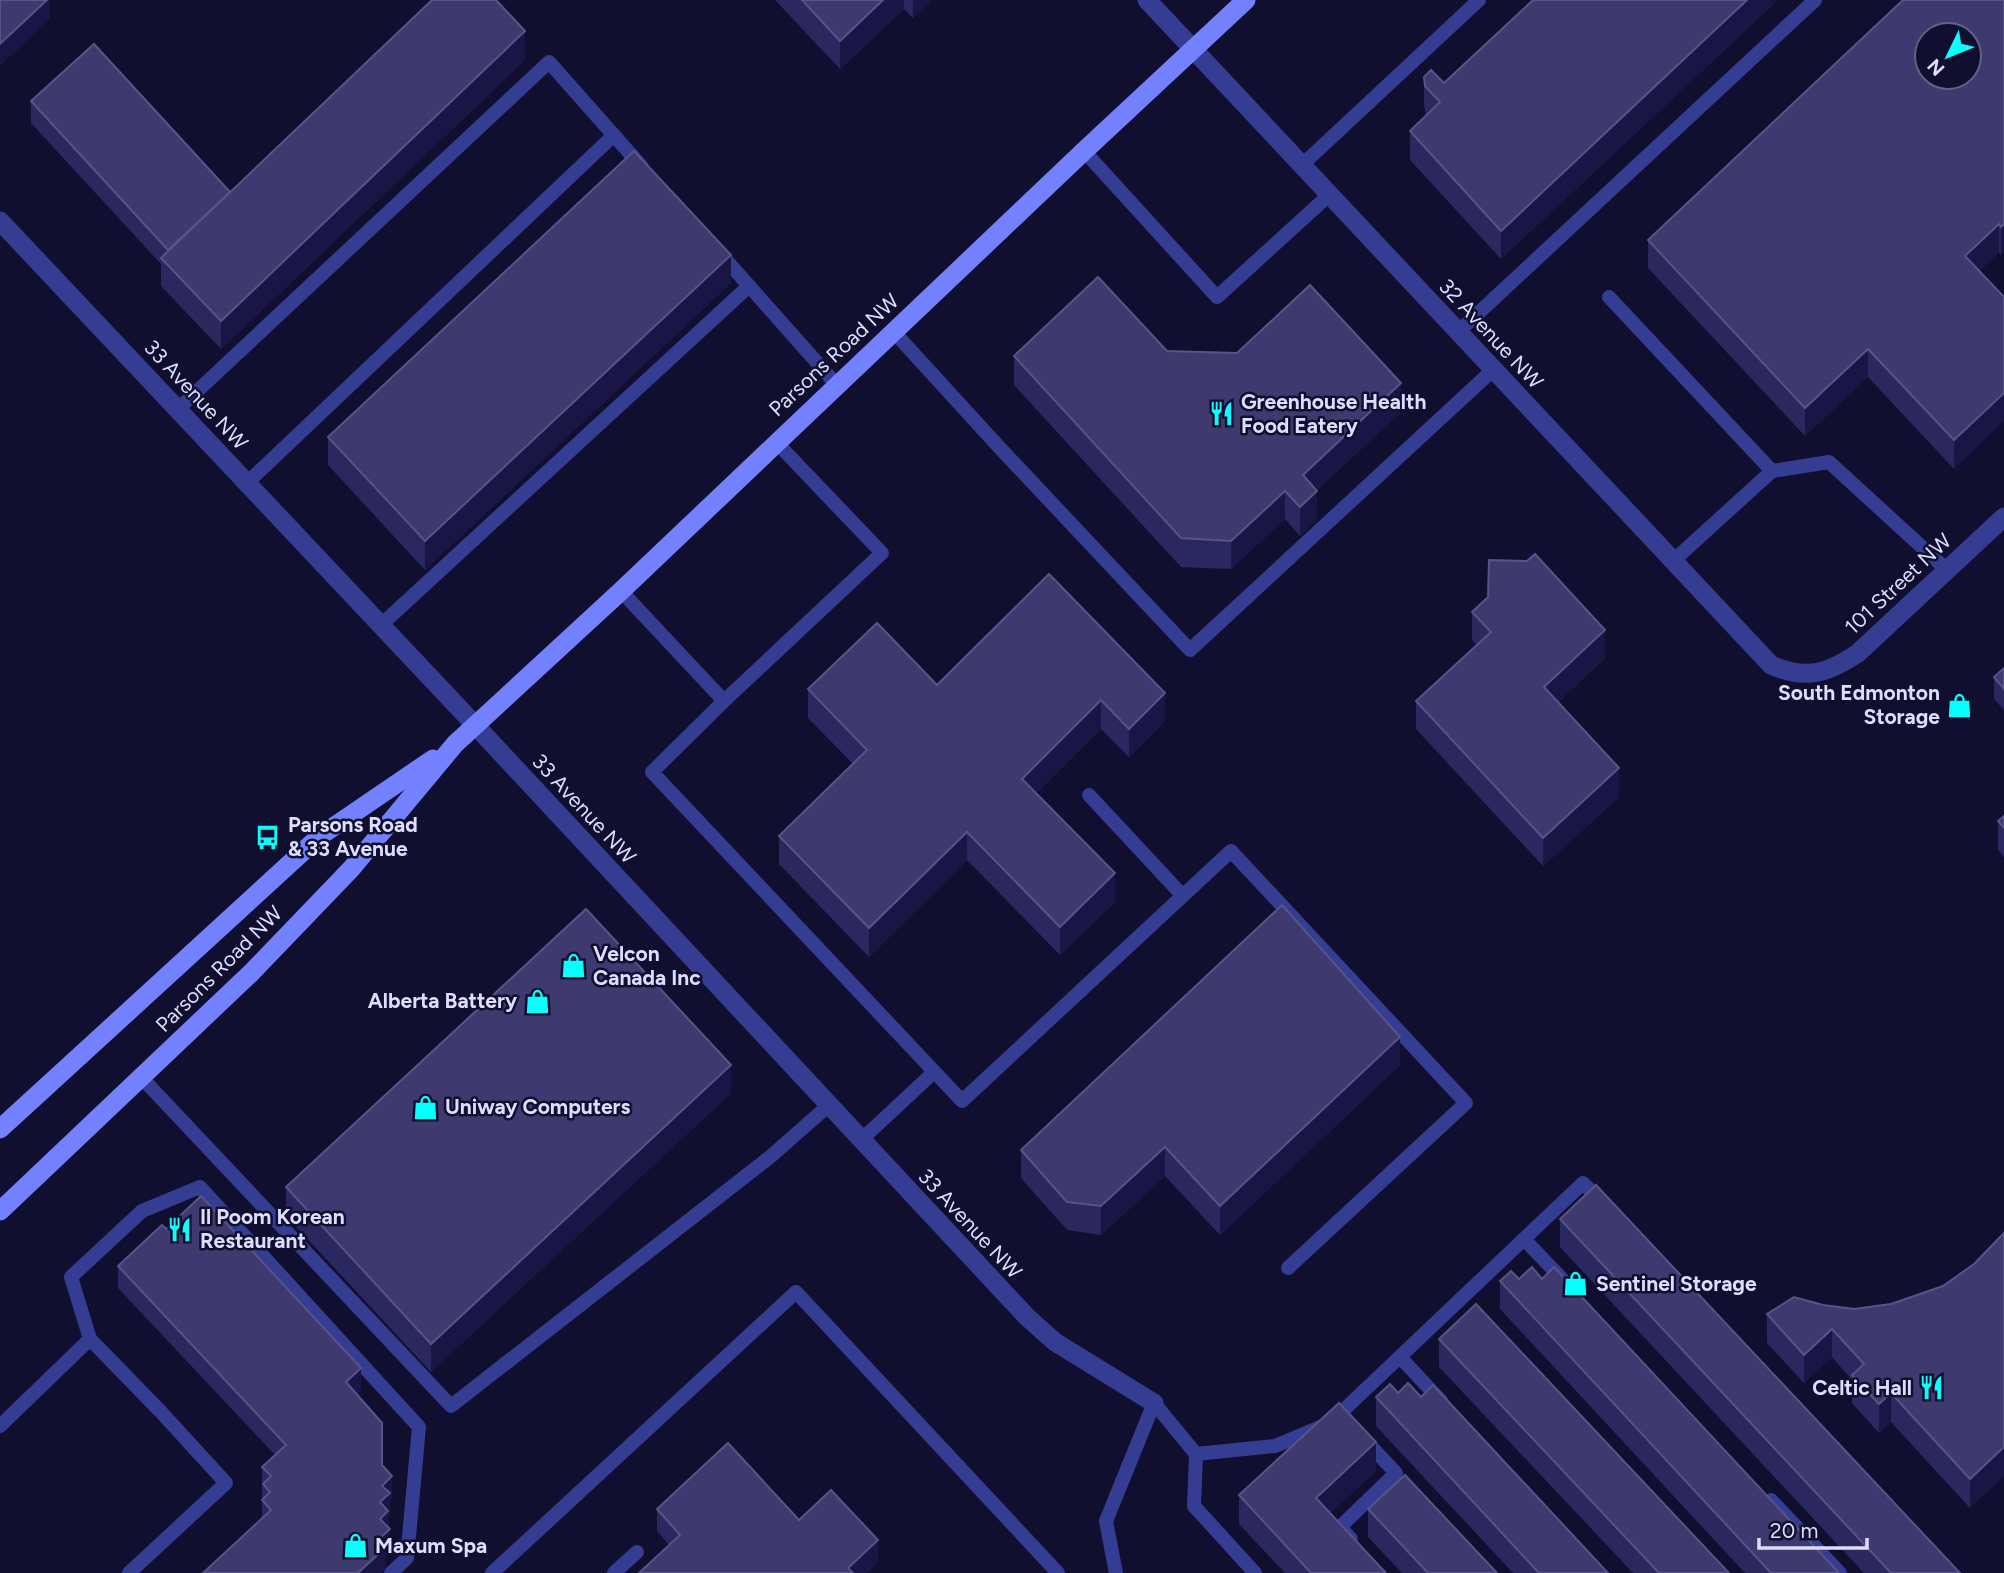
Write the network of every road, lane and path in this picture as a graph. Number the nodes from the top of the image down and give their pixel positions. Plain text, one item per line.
1 (1147, 0) edge
2 (1246, 0) edge
3 (1479, 0) edge
4 (1815, 0) edge
5 (1193, 50) junction
6 (614, 135) junction
7 (1084, 151) junction
8 (1302, 165) junction
9 (650, 175) edge
10 (1329, 195) junction
11 (0, 221) edge
12 (713, 246) edge
13 (749, 286) junction
14 (1609, 297) dead end
15 (893, 331) junction
16 (1458, 332) junction
17 (1494, 369) junction
18 (836, 384) junction
19 (178, 409) junction
20 (776, 442) junction
21 (1772, 471) junction
22 (247, 483) junction
23 (2004, 517) edge
24 (1673, 561) junction
25 (1947, 570) junction
26 (621, 591) junction
27 (381, 625) junction
28 (1815, 674) joint
29 (724, 701) junction
30 (475, 725) junction
31 (455, 744) junction
32 (1089, 795) dead end
33 (1183, 896) junction
34 (934, 1072) junction
35 (141, 1077) junction
36 (829, 1105) junction
37 (0, 1129) edge
38 (861, 1140) junction
39 (0, 1212) edge
40 (1612, 1213) edge
41 (1524, 1239) junction
42 (1288, 1268) dead end
43 (1572, 1289) edge
44 (90, 1339) junction
45 (1399, 1357) junction
46 (1154, 1403) junction
47 (1455, 1416) edge
48 (1349, 1423) junction
49 (0, 1426) edge
50 (1196, 1454) junction
51 (1763, 1492) edge
52 (1357, 1545) edge
53 (637, 1552) dead end
54 (130, 1573) edge
55 (391, 1573) edge
56 (492, 1573) edge
57 (614, 1573) edge
58 (1058, 1573) edge
59 (1116, 1573) edge
60 (1255, 1573) edge
61 (1840, 1573) edge

1 - 5 street, 32 Avenue NW
2 - 5 main road, Parsons Road NW
3 - 8 lane
4 - 16 lane
5 - 7 main road, Parsons Road NW
5 - 8 street, 32 Avenue NW
6 - 9 lane
6 - 19 lane
6 - 22 lane
7 - 10 lane
7 - 15 main road, Parsons Road NW
8 - 10 street, 32 Avenue NW
10 - 16 street, 32 Avenue NW
11 - 19 street, 33 Avenue NW
12 - 13 lane
13 - 18 lane
13 - 27 lane
14 - 21 lane
15 - 17 lane
15 - 18 main road, Parsons Road NW
16 - 17 street, 32 Avenue NW
17 - 24 street, 32 Avenue NW
18 - 20 main road, Parsons Road NW
19 - 22 street, 33 Avenue NW
20 - 26 main road, Parsons Road NW
20 - 29 lane
21 - 24 lane
21 - 25 lane
22 - 27 street, 33 Avenue NW
23 - 25 street, 101 Street NW
24 - 28 street, 32 Avenue NW
25 - 28 street, 101 Street NW
26 - 29 lane
26 - 30 main road, Parsons Road NW
27 - 30 street, 33 Avenue NW
29 - 34 lane
30 - 31 main road, Parsons Road NW
30 - 36 street, 33 Avenue NW
31 - 35 main road, Parsons Road NW
31 - 37 main road, Parsons Road NW
32 - 33 lane
33 - 34 lane
33 - 42 lane
34 - 38 lane
35 - 36 lane
35 - 39 main road, Parsons Road NW
36 - 38 street, 33 Avenue NW
38 - 46 street, 33 Avenue NW
40 - 41 lane
41 - 43 lane
41 - 45 lane
44 - 49 lane
44 - 54 lane
44 - 55 lane
45 - 47 lane
45 - 48 lane
46 - 50 lane
46 - 59 lane
48 - 50 lane
48 - 52 lane
50 - 60 lane
51 - 61 lane
53 - 57 lane
56 - 58 lane

